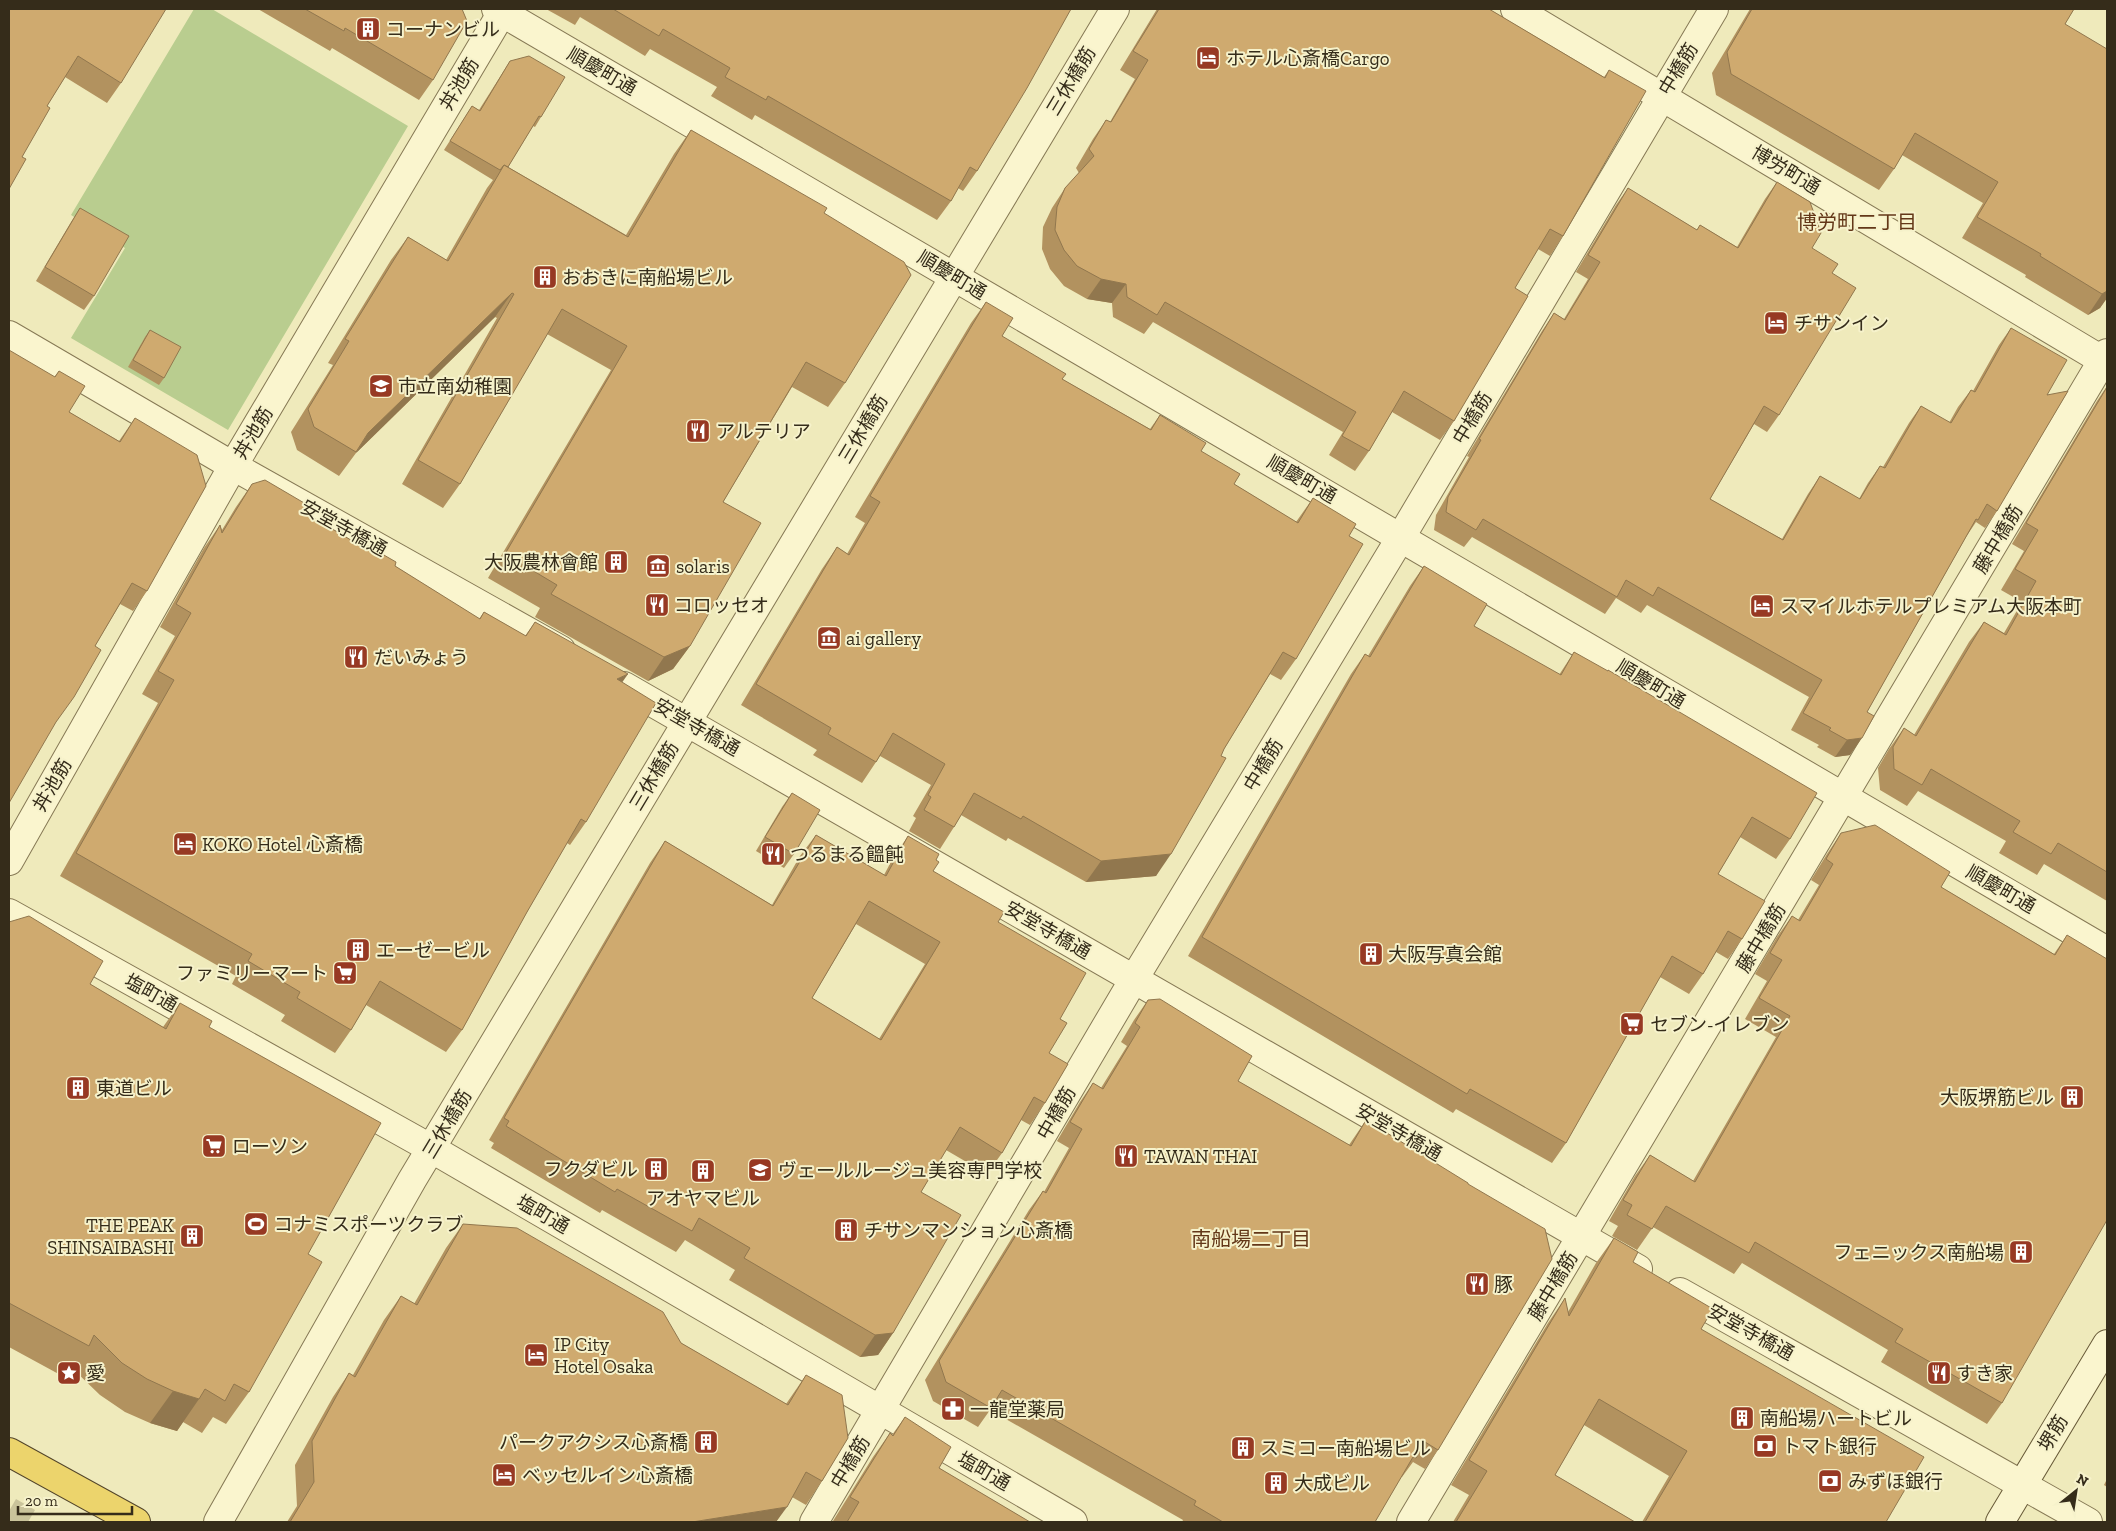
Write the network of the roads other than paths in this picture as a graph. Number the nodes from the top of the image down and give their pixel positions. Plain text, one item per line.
1 (1115, 9) edge
2 (1515, 9) edge
3 (1714, 9) edge
4 (501, 10) edge
5 (1662, 96) junction
6 (954, 276) junction
7 (9, 335) edge
8 (2106, 359) edge
9 (233, 466) junction
10 (1401, 537) junction
11 (579, 661) edge
12 (605, 675) edge
13 (687, 721) junction
14 (1844, 798) junction
15 (9, 861) edge
16 (9, 913) edge
17 (2107, 951) edge
18 (1134, 979) junction
19 (432, 1149) junction
20 (1582, 1237) junction
21 (2107, 1344) edge
22 (880, 1411) junction
23 (9, 1452) edge
24 (2022, 1484) junction
25 (136, 1522) edge
26 (218, 1522) edge
27 (814, 1522) edge
28 (1073, 1522) edge
29 (1412, 1522) edge
30 (2000, 1522) edge
31 (2088, 1522) edge

1 - 6 street, 三休橋筋
2 - 5 street, 博労町通
3 - 5 street, 中橋筋
4 - 6 street, 順慶町通
4 - 9 street, 丼池筋
5 - 8 street, 博労町通
5 - 10 street, 中橋筋
6 - 10 street, 順慶町通
6 - 13 street, 三休橋筋
7 - 9 street, 安堂寺橋通
8 - 14 street, 藤中橋筋
9 - 11 street, 安堂寺橋通
9 - 15 street, 丼池筋
10 - 14 street, 順慶町通
10 - 18 street, 中橋筋
12 - 13 street, 安堂寺橋通
13 - 18 street, 安堂寺橋通
13 - 19 street, 三休橋筋
14 - 17 street, 順慶町通
14 - 20 street, 藤中橋筋
16 - 19 street, 塩町通
18 - 20 street, 安堂寺橋通
18 - 22 street, 中橋筋
19 - 22 street, 塩町通
19 - 26 street, 三休橋筋
20 - 24 street, 安堂寺橋通
20 - 29 street, 藤中橋筋
21 - 24 street, 堺筋
22 - 27 street, 中橋筋
22 - 28 street, 塩町通
23 - 25 highway
24 - 30 street, 堺筋
24 - 31 street, 安堂寺橋通

